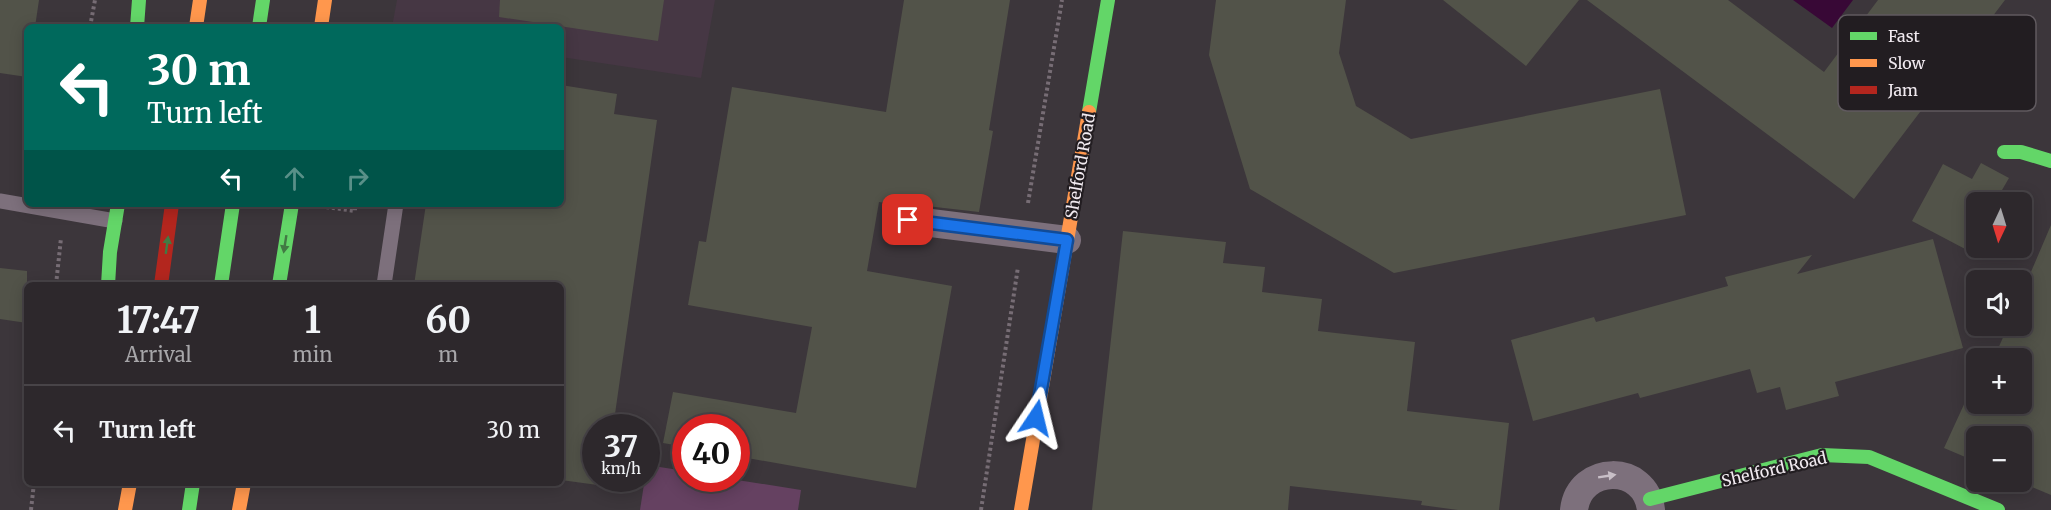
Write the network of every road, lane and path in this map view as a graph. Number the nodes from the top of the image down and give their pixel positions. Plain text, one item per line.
1 (95, 0) edge
2 (139, 0) edge
3 (200, 0) edge
4 (325, 0) edge
5 (1108, 0) edge
6 (262, 6) edge
7 (91, 24) edge
8 (137, 24) edge
9 (196, 24) edge
10 (259, 24) edge
11 (321, 24) edge
12 (2004, 152) dead end
13 (2051, 161) edge
14 (0, 201) edge
15 (24, 205) edge
16 (35, 207) edge
17 (117, 207) edge
18 (172, 207) edge
19 (233, 207) edge
20 (291, 207) edge
21 (326, 207) edge
22 (355, 207) edge
23 (396, 207) edge
24 (64, 212) junction
25 (908, 220) dead end
26 (115, 221) junction
27 (1067, 240) junction
28 (56, 282) edge
29 (108, 282) edge
30 (161, 282) edge
31 (221, 282) edge
32 (279, 282) edge
33 (384, 282) edge
34 (34, 486) edge
35 (129, 486) edge
36 (193, 486) edge
37 (243, 486) edge
38 (1650, 504) edge
39 (31, 510) edge
40 (125, 510) edge
41 (189, 510) edge
42 (239, 510) edge
43 (1021, 510) edge
44 (1574, 510) edge
45 (1998, 510) edge

1 - 7 path
2 - 8 main road
3 - 9 main road
4 - 11 main road
5 - 27 main road, Shelford Road
6 - 10 main road
12 - 13 main road
14 - 15 lane
16 - 24 lane
17 - 26 main road
30 -> 18 main road
19 - 31 main road
20 -> 32 main road
21 - 22 path
23 - 33 lane
24 - 26 lane
24 - 28 path
25 - 27 street
26 - 29 main road
27 - 43 main road, Shelford Road
34 - 39 path
35 - 40 main road
36 - 41 main road
37 - 42 main road
44 -> 38 street, Shelford Road
38 - 45 main road, Shelford Road

